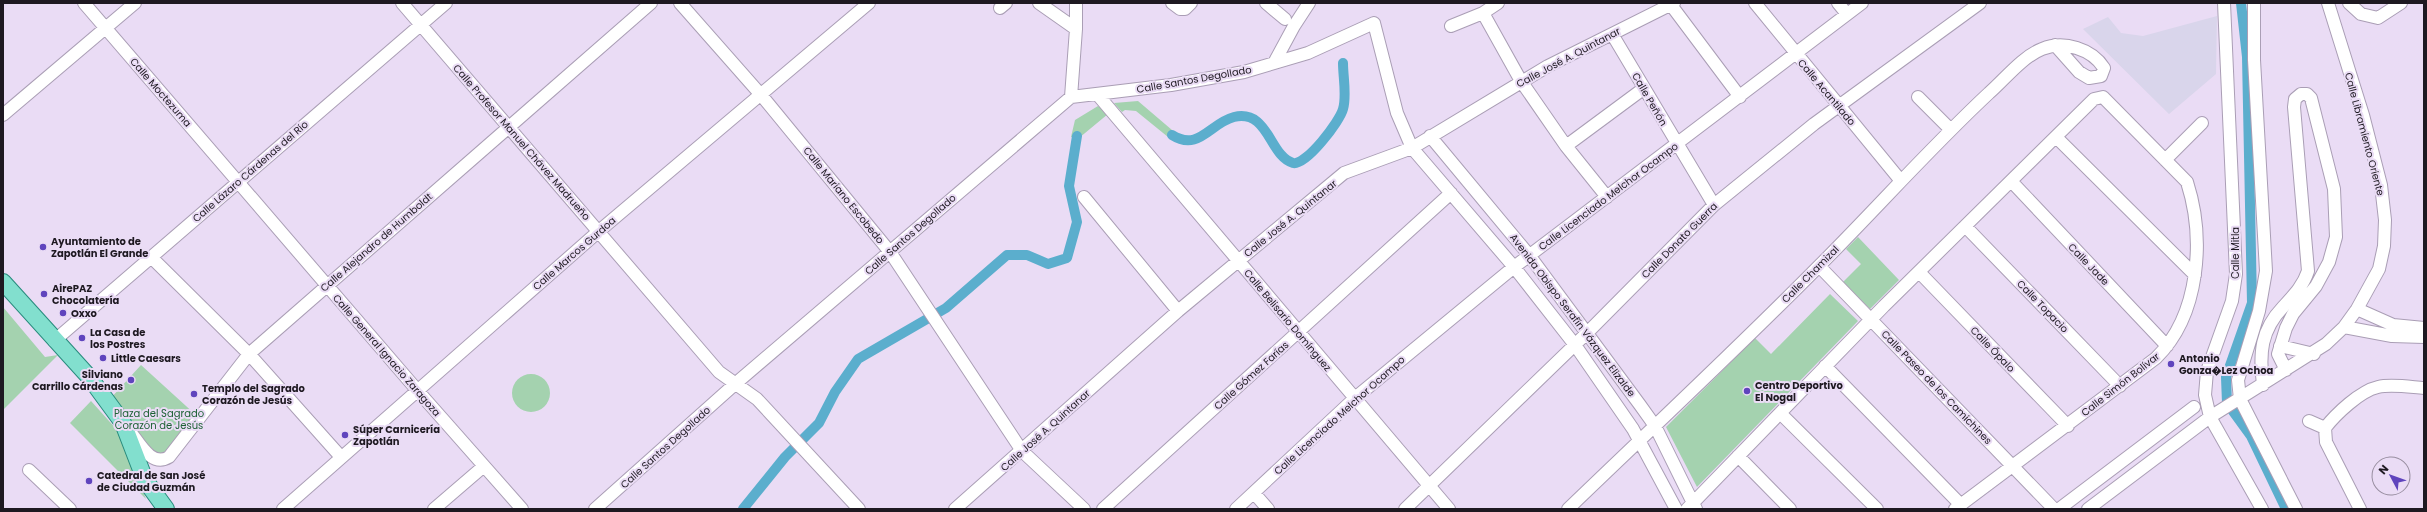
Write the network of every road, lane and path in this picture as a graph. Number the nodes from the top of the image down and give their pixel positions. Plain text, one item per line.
1 (84, 3) edge
2 (135, 3) edge
3 (402, 3) edge
4 (446, 3) edge
5 (651, 3) edge
6 (680, 3) edge
7 (869, 3) edge
8 (1039, 3) edge
9 (1076, 3) edge
10 (1191, 3) edge
11 (1266, 3) edge
12 (1309, 3) edge
13 (1498, 3) edge
14 (1755, 3) edge
15 (1838, 3) edge
16 (1862, 3) edge
17 (1980, 3) edge
18 (2224, 3) edge
19 (2254, 3) edge
20 (2328, 3) edge
21 (2349, 3) edge
22 (2401, 3) edge
23 (1673, 4) edge
24 (1176, 6) edge
25 (1482, 13) junction
26 (1846, 14) junction
27 (1285, 19) dead end
28 (421, 25) junction
29 (1451, 26) dead end
30 (106, 28) junction
31 (1076, 29) junction
32 (1612, 34) junction
33 (2055, 45) dead end
34 (1796, 54) junction
35 (1274, 63) junction
36 (1521, 81) junction
37 (1643, 89) junction
38 (1097, 94) junction
39 (762, 96) junction
40 (1071, 97) junction
41 (1740, 97) junction
42 (1918, 97) dead end
43 (1838, 107) junction
44 (3, 115) edge
45 (2202, 123) dead end
46 (509, 127) junction
47 (1950, 129) junction
48 (1430, 136) junction
49 (2056, 137) junction
50 (1677, 145) junction
51 (1566, 146) junction
52 (1412, 148) junction
53 (2165, 160) junction
54 (1901, 181) junction
55 (2011, 181) junction
56 (238, 182) junction
57 (1451, 193) junction
58 (1084, 196) dead end
59 (1607, 197) junction
60 (1714, 205) junction
61 (1965, 226) junction
62 (599, 231) junction
63 (890, 252) junction
64 (1529, 255) junction
65 (151, 257) junction
66 (1238, 261) junction
67 (1819, 266) junction
68 (1514, 267) junction
69 (1918, 272) junction
70 (2195, 275) junction
71 (3, 282) edge
72 (327, 285) junction
73 (2357, 309) junction
74 (1178, 312) junction
75 (1871, 319) junction
76 (2344, 327) junction
77 (2424, 328) edge
78 (1298, 332) junction
79 (1588, 332) junction
80 (2424, 337) edge
81 (54, 341) junction
82 (1575, 345) junction
83 (2167, 346) junction
84 (2279, 350) junction
85 (249, 354) junction
86 (2314, 354) junction
87 (2260, 359) junction
88 (1825, 366) junction
89 (2286, 370) junction
90 (735, 384) junction
91 (2263, 385) junction
92 (2120, 386) junction
93 (2424, 388) edge
94 (417, 390) junction
95 (1355, 398) junction
96 (2236, 401) junction
97 (2194, 407) dead end
98 (1780, 414) junction
99 (2214, 415) junction
100 (2309, 421) dead end
101 (123, 423) junction
102 (1655, 426) junction
103 (2068, 426) junction
104 (2325, 428) junction
105 (1640, 440) junction
106 (1022, 451) junction
107 (1738, 456) junction
108 (341, 457) junction
109 (484, 466) junction
110 (2014, 466) junction
111 (29, 470) dead end
112 (1429, 486) junction
113 (1254, 493) junction
114 (1692, 507) edge
115 (1958, 507) edge
116 (70, 509) edge
117 (166, 509) edge
118 (283, 509) edge
119 (434, 509) edge
120 (522, 509) edge
121 (595, 509) edge
122 (859, 509) edge
123 (955, 509) edge
124 (1084, 509) edge
125 (1103, 509) edge
126 (1236, 509) edge
127 (1268, 509) edge
128 (1405, 509) edge
129 (1448, 509) edge
130 (1568, 509) edge
131 (1676, 509) edge
132 (1790, 509) edge
133 (1877, 509) edge
134 (2054, 509) edge
135 (2060, 509) edge
136 (2088, 509) edge
137 (2262, 509) edge
138 (2296, 509) edge
139 (2360, 509) edge

1 - 30 street, Calle Moctezuma
2 - 30 street
3 - 28 street, Calle Profesor Manuel Chávez Madrueño
4 - 28 street, Calle Lázaro Cárdenas del Río
5 - 46 street, Calle Alejandro de Humboldt
6 - 39 street, Calle Mariano Escobedo
7 - 39 street, Calle Marcos Gurdoa
8 - 31 street
9 - 31 street
10 - 24 street
11 - 27 street
12 - 35 street
13 - 25 street
14 - 34 street, Calle Acantilado
15 - 26 street
16 - 26 street, Calle Licenciado Melchor Ocampo
17 - 43 street, Calle Donato Guerra
18 - 99 street, Calle Mitla
19 - 96 street
20 - 73 street, Calle Libramiento Oriente
21 - 22 street
23 - 32 street, Calle José A. Quintanar
23 - 41 street
25 - 29 street
25 - 36 street
26 - 34 street, Calle Licenciado Melchor Ocampo
28 - 46 street, Calle Profesor Manuel Chávez Madrueño
28 - 56 street, Calle Lázaro Cárdenas del Río
30 - 44 street
30 - 56 street, Calle Moctezuma
31 - 40 street
32 - 36 street, Calle José A. Quintanar
32 - 37 street, Calle Peñón
33 - 47 street, Calle Chamizal
34 - 41 street, Calle Licenciado Melchor Ocampo
34 - 43 street, Calle Acantilado
35 - 38 street, Calle Santos Degollado
35 - 52 street, Calle Santos Degollado
36 - 48 street, Calle José A. Quintanar
36 - 51 street
37 - 50 street, Calle Peñón
37 - 51 street
38 - 40 street, Calle Santos Degollado
38 - 66 street, Calle Belisario Domínguez
39 - 62 street, Calle Marcos Gurdoa
39 - 63 street, Calle Mariano Escobedo
40 - 63 street, Calle Santos Degollado
41 - 50 street, Calle Licenciado Melchor Ocampo
42 - 47 street
43 - 54 street, Calle Acantilado
43 - 60 street, Calle Donato Guerra
45 - 53 street
46 - 62 street, Calle Profesor Manuel Chávez Madrueño
46 - 72 street, Calle Alejandro de Humboldt
47 - 54 street, Calle Chamizal
48 - 52 street, Calle José A. Quintanar
48 - 64 street, Avenida Obispo Serafín Vázquez Elizalde
49 - 53 street, Calle Simón Bolívar
49 - 55 street
49 - 70 street
50 - 59 street, Calle Licenciado Melchor Ocampo
50 - 60 street, Calle Peñón
51 - 59 street
52 - 57 street, Avenida Obispo Serafín Vázquez Elizalde
52 - 66 street, Calle José A. Quintanar
53 - 70 street, Calle Simón Bolívar
54 - 67 street, Calle Chamizal
55 - 61 street
55 - 83 street, Calle Jade
56 - 65 street, Calle Lázaro Cárdenas del Río
56 - 72 street, Calle General Ignacio Zaragoza
57 - 68 street, Avenida Obispo Serafín Vázquez Elizalde
57 - 78 street, Calle Gómez Farías
58 - 74 street
59 - 64 street, Calle Licenciado Melchor Ocampo
60 - 79 street, Calle Donato Guerra
61 - 69 street
61 - 92 street, Calle Topacio
62 - 90 street, Calle Profesor Manuel Chávez Madrueño
62 - 94 street, Calle Marcos Gurdoa
63 - 90 street, Calle Santos Degollado
63 - 106 street, Calle Mariano Escobedo
64 - 68 street, Calle Licenciado Melchor Ocampo
64 - 79 street, Avenida Obispo Serafín Vázquez Elizalde
65 - 81 street, Calle Lázaro Cárdenas del Río
65 - 85 street
66 - 74 street, Calle José A. Quintanar
66 - 78 street, Calle Belisario Domínguez
67 - 75 street, Calle Paseo de los Camichines
67 - 102 street, Calle Chamizal
68 - 82 street, Avenida Obispo Serafín Vázquez Elizalde
68 - 95 street, Calle Licenciado Melchor Ocampo
69 - 75 street
69 - 103 street, Calle Ópalo
70 - 83 street, Calle Simón Bolívar
71 - 81 main road
72 - 85 street, Calle Alejandro de Humboldt
72 - 94 street, Calle General Ignacio Zaragoza
73 - 76 street, Calle Libramiento Oriente
73 - 77 street
74 - 106 street, Calle José A. Quintanar
75 - 88 street
75 - 110 street, Calle Paseo de los Camichines
76 - 80 street
76 - 86 street, Calle Libramiento Oriente
78 - 95 street, Calle Belisario Domínguez
78 - 125 street, Calle Gómez Farías
79 - 82 street, Calle Donato Guerra
79 - 102 street, Avenida Obispo Serafín Vázquez Elizalde
81 - 101 main road
82 - 105 street, Avenida Obispo Serafín Vázquez Elizalde
82 - 112 street, Calle Donato Guerra
83 - 92 street, Calle Simón Bolívar
84 - 86 street
84 - 87 street
84 - 87 street
84 - 89 street
85 - 101 street, Calle Alejandro de Humboldt
85 - 108 street
86 - 89 street, Calle Libramiento Oriente
87 - 91 street
88 - 98 street
88 - 115 street
89 - 91 street, Calle Libramiento Oriente
90 - 121 street, Calle Santos Degollado
90 - 122 street, Calle Profesor Manuel Chávez Madrueño
91 - 96 street, Calle Libramiento Oriente
92 - 103 street, Calle Simón Bolívar
93 - 104 street
94 - 108 street, Calle Marcos Gurdoa
94 - 109 street, Calle General Ignacio Zaragoza
95 - 112 street, Calle Belisario Domínguez
95 - 113 street, Calle Licenciado Melchor Ocampo
96 - 99 street, Calle Libramiento Oriente
96 - 138 street
97 - 135 street
98 - 107 street
98 - 133 street
99 - 136 street, Calle Libramiento Oriente
99 - 137 street, Calle Mitla
100 - 104 street
101 - 117 main road
102 - 105 street, Calle Chamizal
102 - 114 street, Avenida Obispo Serafín Vázquez Elizalde
103 - 110 street, Calle Simón Bolívar
104 - 139 street
105 - 130 street, Calle Chamizal
105 - 131 street, Avenida Obispo Serafín Vázquez Elizalde
106 - 123 street, Calle José A. Quintanar
106 - 124 street, Calle Mariano Escobedo
107 - 114 street
107 - 132 street
108 - 118 street, Calle Marcos Gurdoa
109 - 119 street
109 - 120 street, Calle General Ignacio Zaragoza
110 - 115 street, Calle Simón Bolívar
110 - 134 street, Calle Paseo de los Camichines
111 - 116 street
112 - 128 street, Calle Donato Guerra
112 - 129 street, Calle Belisario Domínguez
113 - 126 street, Calle Licenciado Melchor Ocampo
113 - 127 street

